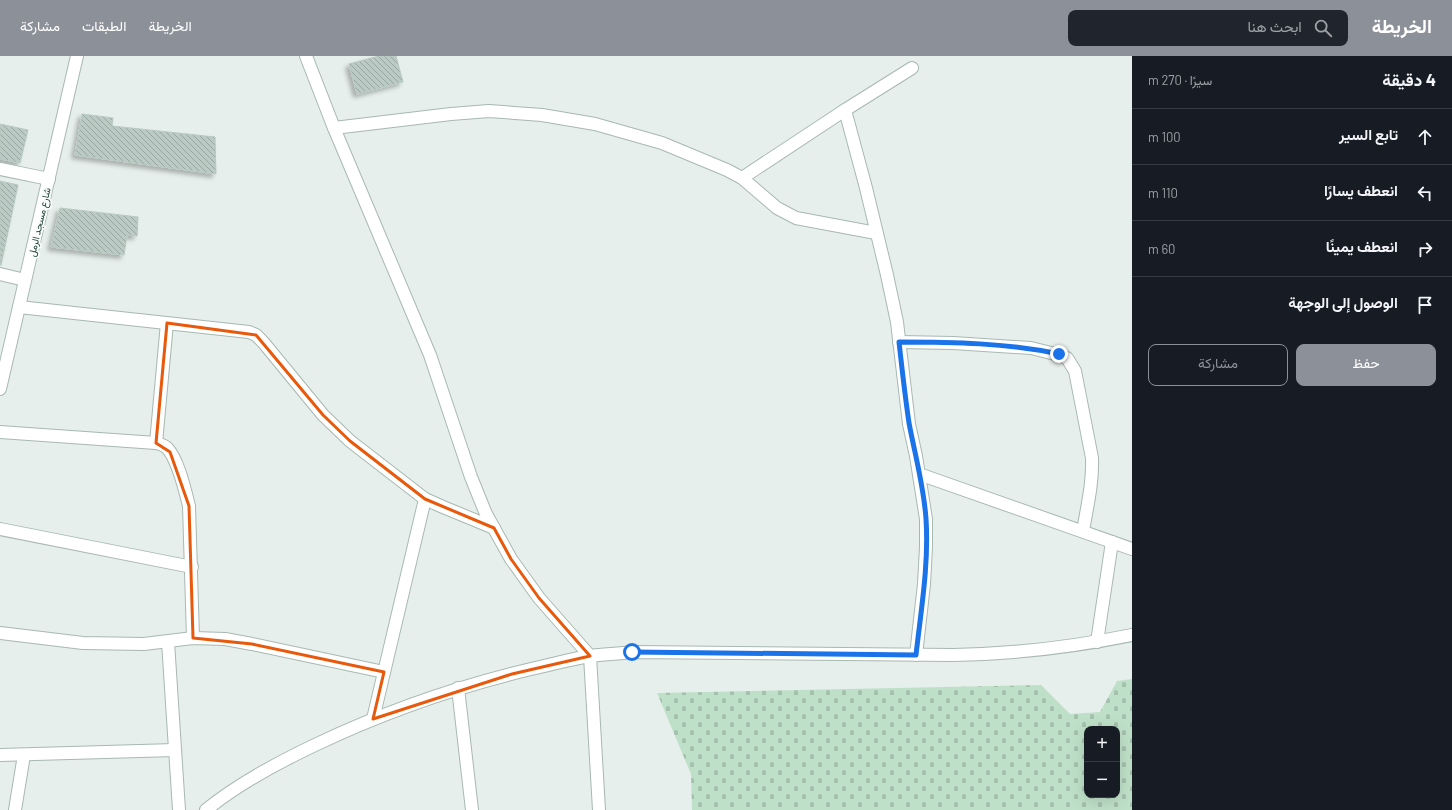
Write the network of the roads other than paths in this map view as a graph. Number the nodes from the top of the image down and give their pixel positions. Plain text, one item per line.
1 (77, 56) edge
2 (306, 56) edge
3 (912, 68) dead end
4 (845, 110) junction
5 (334, 128) junction
6 (0, 169) edge
7 (742, 178) junction
8 (49, 179) junction
9 (876, 233) junction
10 (0, 274) edge
11 (25, 280) junction
12 (19, 307) junction
13 (167, 324) junction
14 (899, 342) junction
15 (2, 376) edge
16 (0, 389) edge
17 (0, 432) edge
18 (156, 442) junction
19 (919, 474) junction
20 (426, 498) junction
21 (494, 528) junction
22 (0, 529) edge
23 (1083, 531) junction
24 (1112, 542) junction
25 (1132, 549) edge
26 (192, 566) junction
27 (0, 633) edge
28 (1132, 636) edge
29 (193, 638) junction
30 (168, 642) junction
31 (1097, 642) junction
32 (916, 655) junction
33 (590, 656) junction
34 (384, 672) junction
35 (458, 688) junction
36 (373, 719) junction
37 (175, 750) junction
38 (0, 755) edge
39 (24, 755) junction
40 (15, 810) edge
41 (179, 810) edge
42 (206, 810) edge
43 (472, 810) edge
44 (599, 810) edge

1 - 8 street, شارع مسجد الرمل
2 - 5 street
3 - 4 street
4 - 7 street
4 - 9 street
5 - 7 street
5 - 21 street
6 - 8 street
7 - 9 street
8 - 11 street, شارع مسجد الرمل
9 - 14 street
10 - 11 street
11 - 12 street, شارع مسجد الرمل
12 - 13 street
12 - 15 street, شارع مسجد الرمل
13 - 18 street
13 - 20 street
14 - 19 street
14 - 23 street
15 - 16 street, شارع مسجد الرمل
17 - 18 street
18 - 26 street
19 - 23 street
19 - 32 street
20 - 21 street
20 - 34 street
21 - 33 street
22 - 26 street
23 - 24 street
24 - 25 street
24 - 31 street
26 - 29 street
27 - 30 street
28 - 31 street
29 - 30 street
29 - 34 street
30 - 37 street
31 - 32 street
32 - 33 street
33 - 35 street
33 - 44 street
34 - 36 street
35 - 36 street
35 - 43 street
36 - 42 street
37 - 39 street
37 - 41 street
38 - 39 street
39 - 40 street

